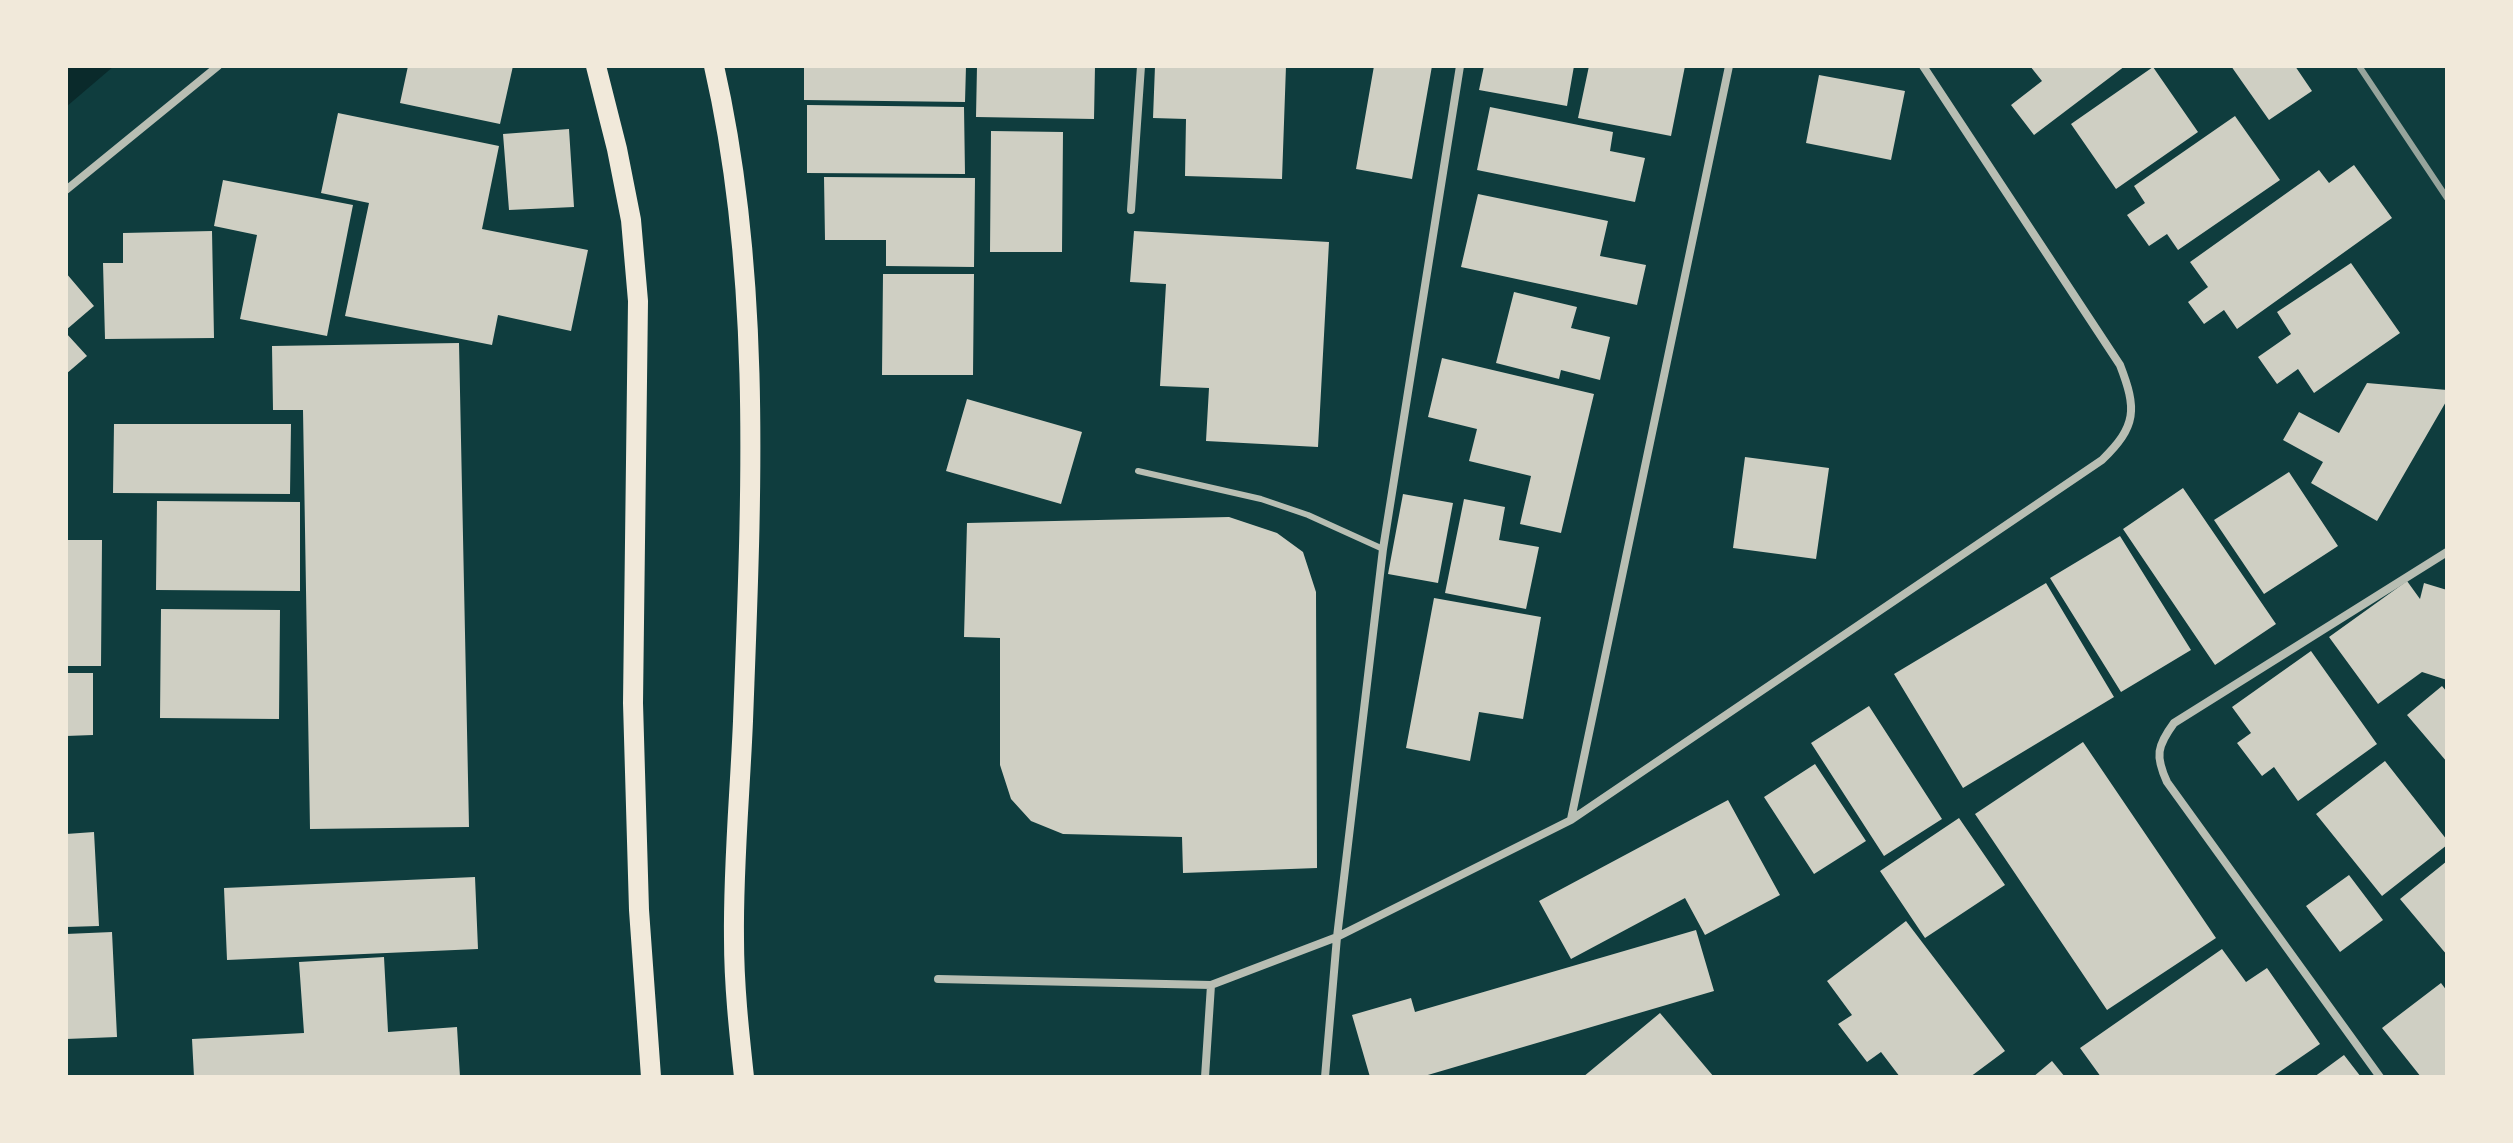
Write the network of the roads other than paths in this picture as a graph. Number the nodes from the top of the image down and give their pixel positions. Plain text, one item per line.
1 (218, 66) edge
2 (596, 66) edge
3 (714, 66) edge
4 (1141, 66) edge
5 (1460, 66) edge
6 (1729, 66) edge
7 (1923, 66) edge
8 (66, 190) edge
9 (1131, 210) dead end
10 (1138, 471) dead end
11 (1383, 549) junction
12 (2447, 552) edge
13 (1571, 820) junction
14 (1337, 937) junction
15 (938, 979) dead end
16 (1211, 985) junction
17 (651, 1077) edge
18 (744, 1077) edge
19 (1205, 1077) edge
20 (1325, 1077) edge
21 (2380, 1077) edge

1 - 8 street
2 - 17 main road
3 - 18 main road
4 - 9 street
5 - 11 street
6 - 13 street
7 - 13 street
10 - 11 lane
11 - 14 street
12 - 21 street
13 - 14 street
14 - 16 street
14 - 20 street
15 - 16 street
16 - 19 street

